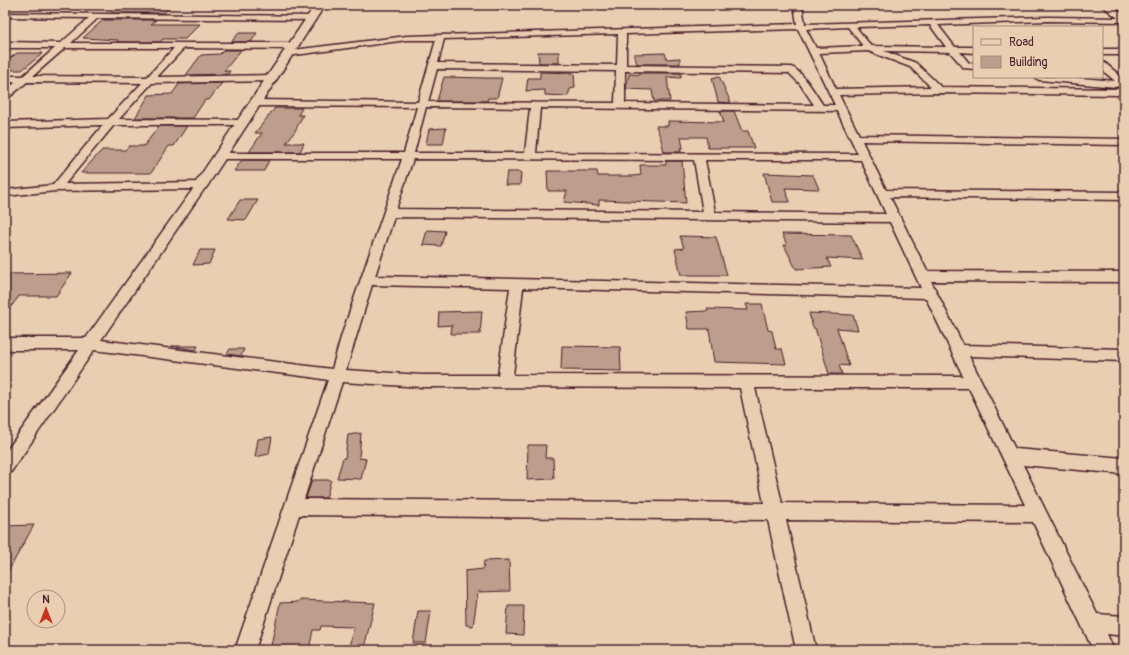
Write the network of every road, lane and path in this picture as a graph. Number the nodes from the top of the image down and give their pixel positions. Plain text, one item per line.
1 (320, 5) edge
2 (798, 5) edge
3 (1105, 5) edge
4 (59, 8) dead end
5 (138, 9) dead end
6 (6, 16) edge
7 (50, 16) junction
8 (96, 16) junction
9 (130, 16) junction
10 (312, 18) junction
11 (1048, 19) junction
12 (1124, 19) edge
13 (933, 22) junction
14 (850, 25) junction
15 (801, 26) junction
16 (1057, 26) edge
17 (622, 32) junction
18 (441, 37) junction
19 (5, 45) edge
20 (61, 45) junction
21 (181, 46) junction
22 (869, 48) junction
23 (952, 49) junction
24 (290, 50) junction
25 (973, 50) edge
26 (812, 51) junction
27 (1103, 52) edge
28 (1124, 52) edge
29 (433, 66) junction
30 (973, 66) edge
31 (1103, 66) edge
32 (621, 68) junction
33 (271, 78) junction
34 (1051, 78) edge
35 (5, 79) edge
36 (25, 79) junction
37 (150, 80) junction
38 (1124, 84) edge
39 (939, 90) junction
40 (833, 92) junction
41 (1124, 92) edge
42 (5, 96) edge
43 (256, 103) junction
44 (422, 104) junction
45 (535, 105) junction
46 (620, 106) junction
47 (820, 107) junction
48 (840, 108) junction
49 (112, 122) junction
50 (242, 123) junction
51 (5, 125) edge
52 (855, 138) junction
53 (1124, 142) edge
54 (221, 156) junction
55 (408, 157) junction
56 (530, 157) junction
57 (699, 157) junction
58 (864, 157) junction
59 (201, 184) junction
60 (56, 188) junction
61 (5, 193) edge
62 (882, 193) junction
63 (1124, 196) edge
64 (389, 213) junction
65 (710, 216) junction
66 (894, 218) junction
67 (922, 276) junction
68 (1124, 277) edge
69 (367, 280) junction
70 (517, 283) junction
71 (930, 293) junction
72 (5, 344) edge
73 (90, 344) junction
74 (958, 350) junction
75 (1124, 355) edge
76 (337, 376) junction
77 (505, 381) junction
78 (746, 382) junction
79 (973, 382) junction
80 (12, 445) edge
81 (1010, 456) junction
82 (5, 466) edge
83 (1124, 466) edge
84 (292, 507) junction
85 (776, 511) junction
86 (1038, 514) junction
87 (1091, 623) junction
88 (1124, 626) edge
89 (245, 650) edge
90 (806, 650) edge
91 (1104, 650) edge

1 - 10 street
2 - 15 street
3 - 12 street
4 - 7 street
5 - 9 street
6 - 7 street
7 - 8 street
8 - 9 street
8 - 20 street
9 - 10 street
10 - 24 street
11 - 12 street
11 - 13 street
11 - 16 street
13 - 14 street
13 - 23 street
14 - 15 street
14 - 22 street
15 - 17 street
15 - 26 street
17 - 18 street
17 - 32 street
18 - 24 street
18 - 29 street
19 - 20 street
20 - 21 street
20 - 36 street
21 - 24 street
21 - 37 street
22 - 23 street
22 - 26 street
22 - 39 street
23 - 25 street
23 - 30 street
24 - 33 street
26 - 40 street
27 - 28 street
29 - 32 street
29 - 44 street
31 - 38 street
32 - 46 street
32 - 47 street
33 - 37 street
33 - 43 street
34 - 38 street
35 - 36 street
36 - 37 street
36 - 42 street
37 - 49 street
39 - 40 street
39 - 41 street
40 - 48 street
43 - 44 street
43 - 50 street
44 - 45 street
44 - 55 street
45 - 46 street
45 - 56 street
46 - 47 street
47 - 48 street
48 - 52 street
49 - 50 street
49 - 51 street
49 - 60 street
50 - 54 street
52 - 53 street
52 - 58 street
54 - 55 street
54 - 59 street
55 - 56 street
55 - 64 street
56 - 57 street
57 - 58 street
57 - 65 street
58 - 62 street
59 - 60 street
59 - 73 street
60 - 61 street
62 - 63 street
62 - 66 street
64 - 65 street
64 - 69 street
65 - 66 street
66 - 67 street
67 - 68 street
67 - 71 street
69 - 70 street
69 - 76 street
70 - 71 street
70 - 77 street
71 - 74 street
72 - 73 street
73 - 76 street
73 - 80 street
74 - 75 street
74 - 79 street
76 - 77 street
76 - 84 street
77 - 78 street
78 - 79 street
78 - 85 street
79 - 81 street
80 - 82 street
81 - 83 street
81 - 86 street
84 - 85 street
84 - 89 street
85 - 86 street
85 - 90 street
86 - 87 street
87 - 88 street
87 - 91 street

